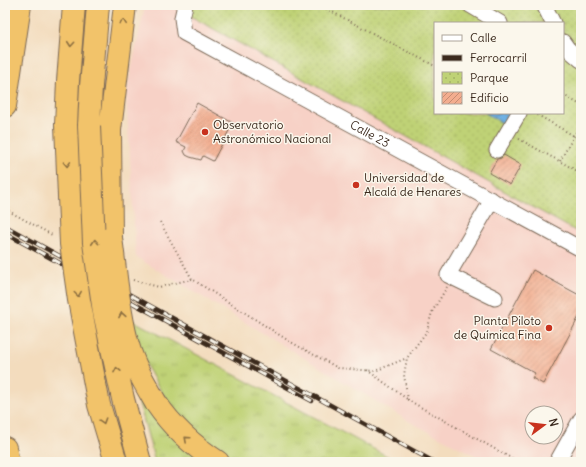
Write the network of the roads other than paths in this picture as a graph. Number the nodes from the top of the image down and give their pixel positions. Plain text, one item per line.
1 (9, 5) edge
2 (20, 5) edge
3 (74, 5) edge
4 (98, 5) edge
5 (110, 5) edge
6 (125, 5) edge
7 (185, 5) edge
8 (470, 5) edge
9 (544, 5) edge
10 (5, 21) edge
11 (498, 22) edge
12 (552, 22) edge
13 (564, 43) edge
14 (581, 60) edge
15 (5, 106) edge
16 (518, 114) edge
17 (101, 128) junction
18 (497, 150) dead end
19 (492, 200) junction
20 (581, 249) edge
21 (495, 298) dead end
22 (581, 418) edge
23 (5, 448) edge
24 (8, 462) edge
25 (116, 462) edge
26 (140, 462) edge
27 (218, 462) edge
28 (558, 462) edge

1 - 10 highway
2 - 15 highway
3 -> 25 highway, bridge
4 - 17 highway
5 - 17 highway
17 -> 6 highway
7 - 19 street, Calle 23
8 - 11 street
9 - 12 street
13 - 14 street
16 - 18 street
26 -> 17 highway, bridge
27 -> 17 highway, bridge
19 - 20 street, Calle 23
19 - 21 street
22 - 28 street
23 - 24 highway

